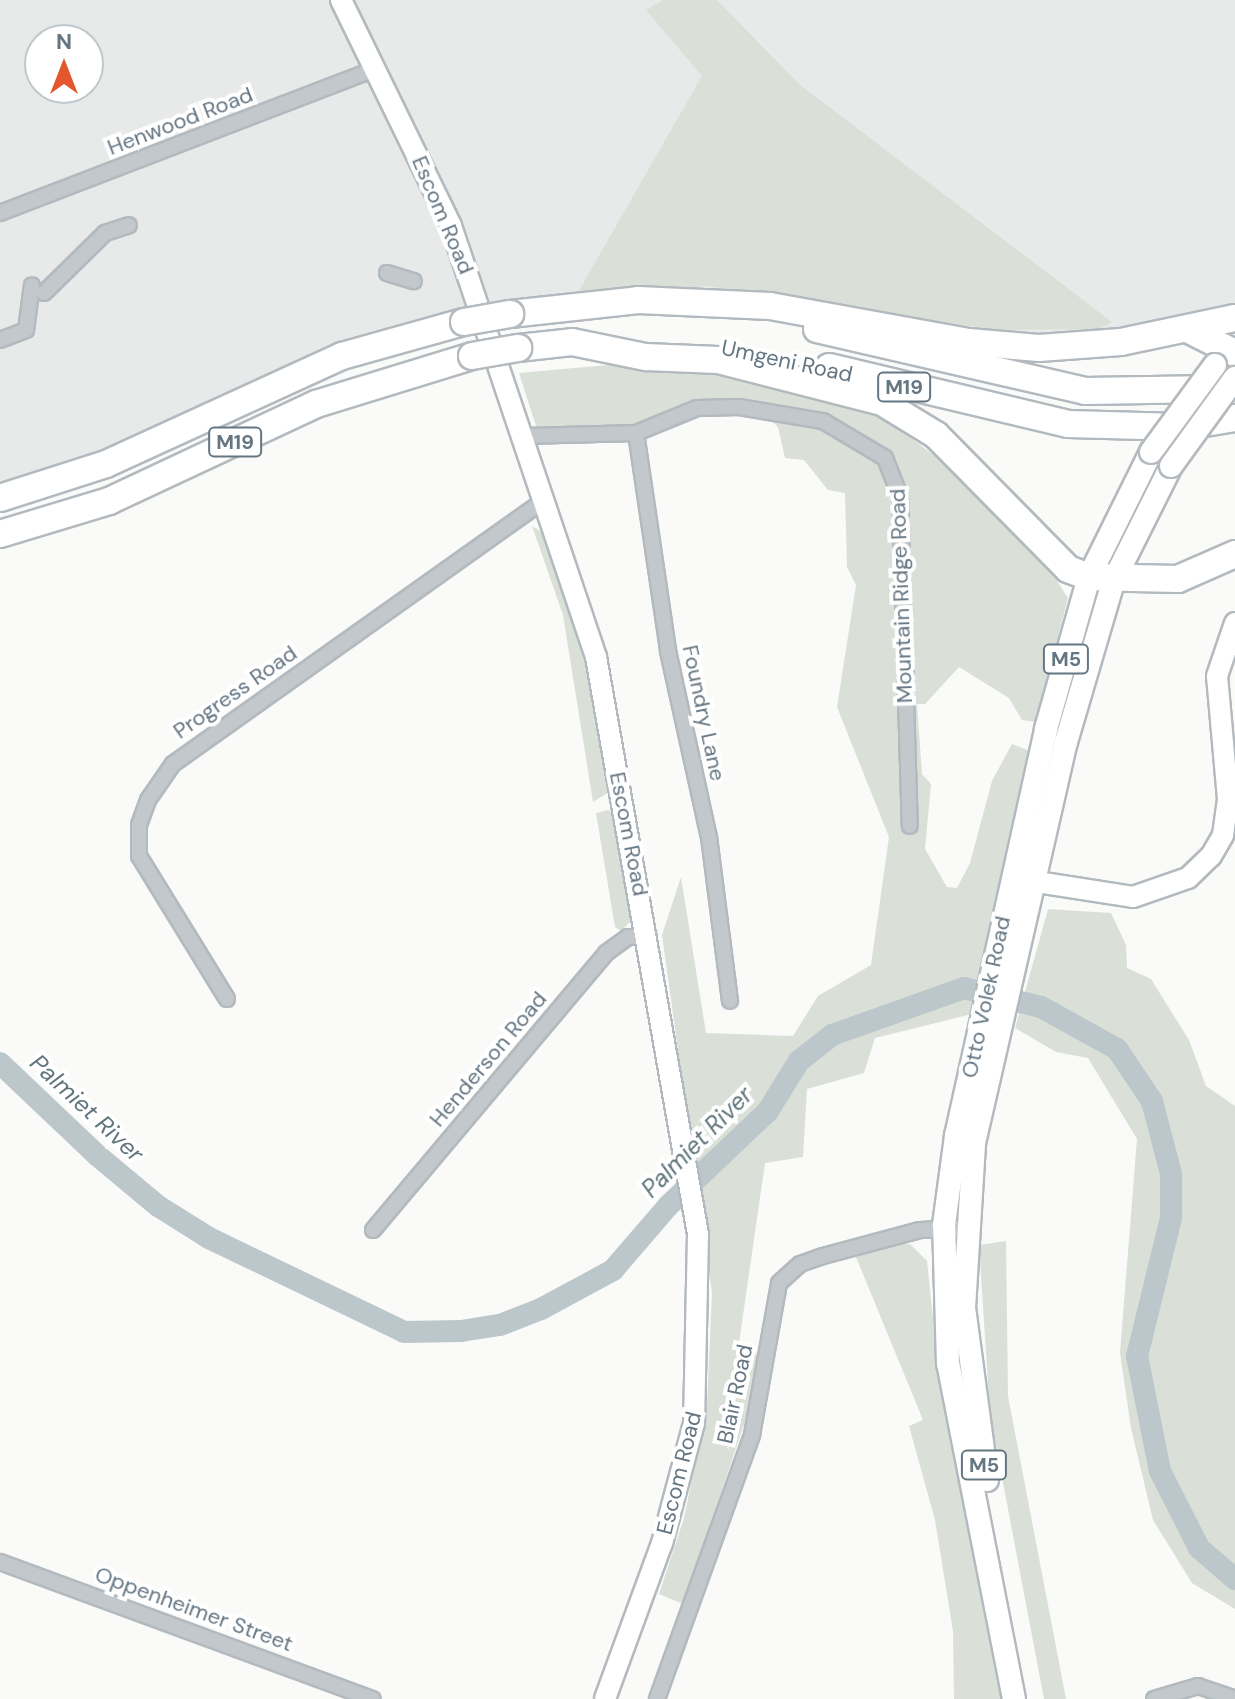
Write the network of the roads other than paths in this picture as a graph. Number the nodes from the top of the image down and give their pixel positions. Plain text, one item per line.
1 (341, 0) edge
2 (376, 69) junction
3 (0, 213) edge
4 (129, 225) dead end
5 (387, 273) dead end
6 (414, 281) dead end
7 (607, 306) junction
8 (1235, 318) edge
9 (1187, 329) junction
10 (0, 340) edge
11 (572, 342) junction
12 (1228, 351) edge
13 (1235, 378) edge
14 (1235, 384) edge
15 (1235, 418) edge
16 (636, 433) junction
17 (525, 436) junction
18 (0, 498) edge
19 (544, 500) junction
20 (0, 534) edge
21 (1235, 554) edge
22 (1101, 580) junction
23 (1235, 623) edge
24 (910, 826) dead end
25 (1012, 877) junction
26 (1034, 882) junction
27 (649, 937) junction
28 (1001, 975) junction
29 (227, 999) dead end
30 (730, 1001) dead end
31 (955, 1226) junction
32 (373, 1230) dead end
33 (0, 1562) edge
34 (373, 1699) edge
35 (605, 1699) edge
36 (657, 1699) edge
37 (1014, 1699) edge
38 (1029, 1699) edge
39 (1154, 1699) edge
40 (1235, 1699) edge

1 - 2 street, Escom Road
2 - 3 street, Henwood Road
2 - 17 street, Escom Road
4 - 10 street
5 - 6 street
7 - 9 highway
7 - 14 highway, Umgeni Road / M19
7 - 18 highway, M19, bridge
8 - 9 highway
9 - 12 highway
11 - 15 highway, Umgeni Road / M19
11 - 20 highway, M19, bridge
11 - 22 highway
12 - 22 main road, Otto Volek Road / M5, bridge
13 - 22 main road, Otto Volek Road / M5, bridge
16 - 17 street, Mountain Ridge Road
16 - 24 street, Mountain Ridge Road
16 - 30 street, Foundry Lane
17 - 19 street, Escom Road
19 - 27 street, Escom Road
19 - 29 street, Progress Road
21 - 22 highway
22 - 25 main road, Otto Volek Road / M5
22 - 26 main road, Otto Volek Road / M5
23 - 26 street
25 - 26 street
25 - 28 main road, Otto Volek Road / M5
26 - 28 main road, Otto Volek Road / M5
27 - 32 street, Henderson Road
27 - 35 street, Escom Road
28 - 31 main road, Otto Volek Road / M5
31 - 36 street, Blair Road
31 - 37 main road, Otto Volek Road / M5
31 - 38 main road, Otto Volek Road / M5
33 - 34 street, Oppenheimer Street
39 - 40 street

